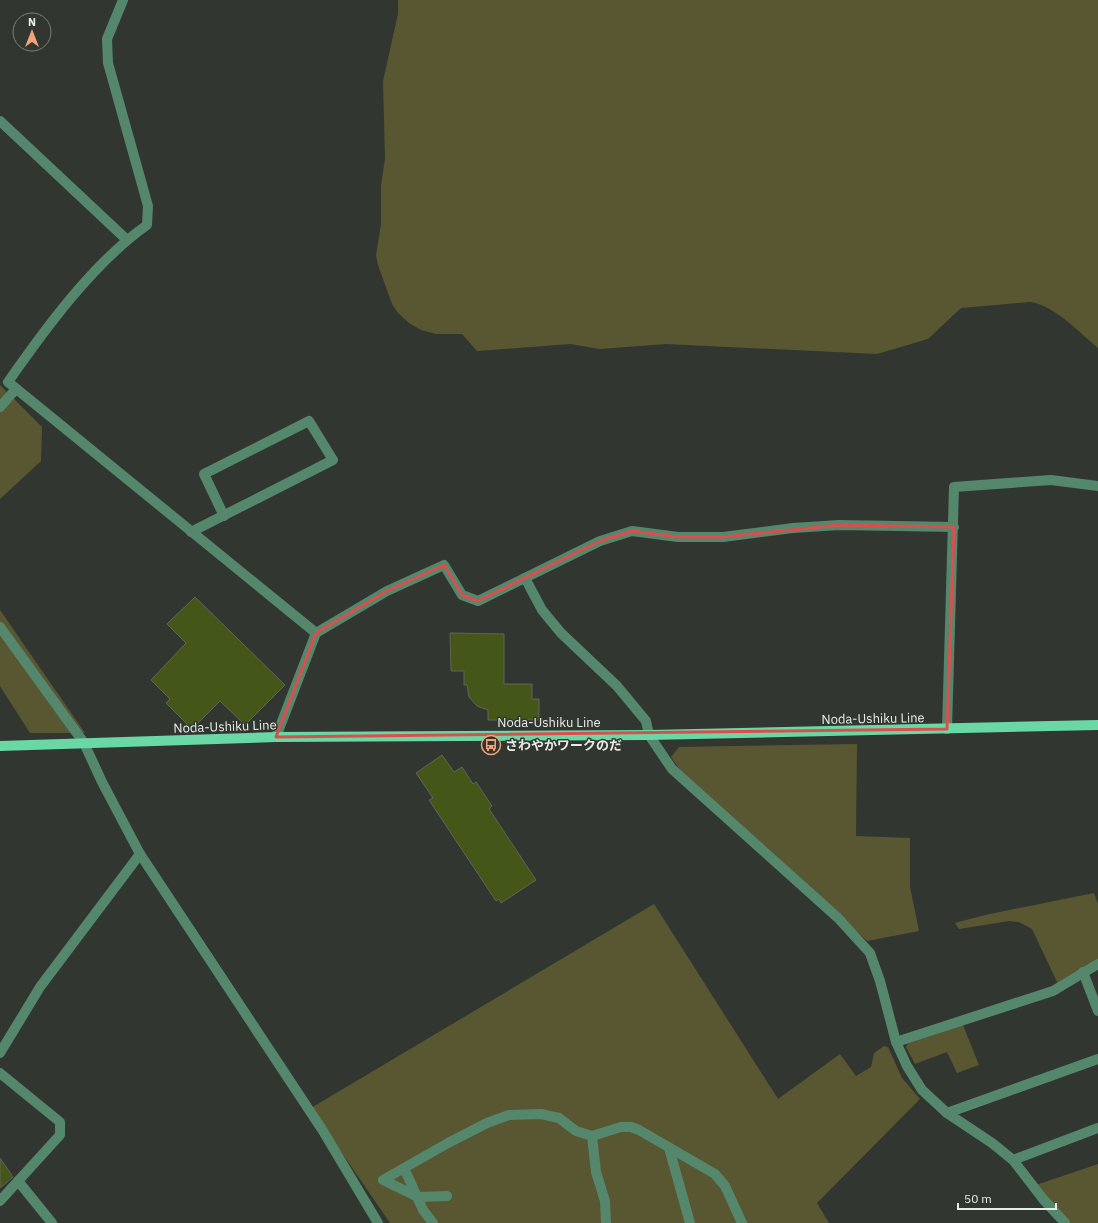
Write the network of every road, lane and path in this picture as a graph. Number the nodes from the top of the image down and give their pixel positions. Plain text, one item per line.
1 (122, 0) edge
2 (0, 120) edge
3 (126, 239) junction
4 (16, 389) junction
5 (0, 407) edge
6 (1098, 486) edge
7 (224, 516) junction
8 (954, 526) junction
9 (191, 532) junction
10 (525, 578) junction
11 (0, 626) edge
12 (316, 633) junction
13 (1098, 725) edge
14 (947, 729) junction
15 (649, 735) junction
16 (276, 737) junction
17 (84, 743) junction
18 (0, 746) edge
19 (140, 854) junction
20 (1098, 964) edge
21 (1083, 972) junction
22 (1098, 1011) edge
23 (896, 1042) junction
24 (0, 1053) edge
25 (1098, 1059) edge
26 (0, 1073) edge
27 (947, 1113) junction
28 (1098, 1128) edge
29 (592, 1136) junction
30 (669, 1148) junction
31 (1013, 1160) junction
32 (404, 1168) junction
33 (18, 1181) junction
34 (447, 1196) dead end
35 (418, 1197) junction
36 (0, 1201) edge
37 (52, 1223) edge
38 (378, 1223) edge
39 (434, 1223) edge
40 (606, 1223) edge
41 (690, 1223) edge
42 (742, 1223) edge
43 (1065, 1223) edge

1 - 3 street
2 - 3 street
3 - 4 street
4 - 5 street
4 - 9 street
6 - 8 street
7 - 7 street
7 - 9 street
8 - 10 street
8 - 14 street
9 - 12 street
10 - 12 street
10 - 15 street
11 - 17 street
12 - 16 street
13 - 14 main road, Noda-Ushiku Line
14 - 15 main road, Noda-Ushiku Line
15 - 16 main road, Noda-Ushiku Line
15 - 23 street
16 - 17 main road, Noda-Ushiku Line
17 - 18 main road, Noda-Ushiku Line
17 - 19 street
19 - 24 street
19 - 38 street
20 - 21 street
21 - 22 street
21 - 23 street
23 - 27 street
25 - 27 street
26 - 33 street
27 - 31 street
28 - 31 street
29 - 30 street
29 - 32 street
29 - 40 street
30 - 41 street
30 - 42 street
31 - 43 street
32 - 35 street
32 - 35 street
33 - 36 street
33 - 37 street
34 - 35 street
35 - 39 street

